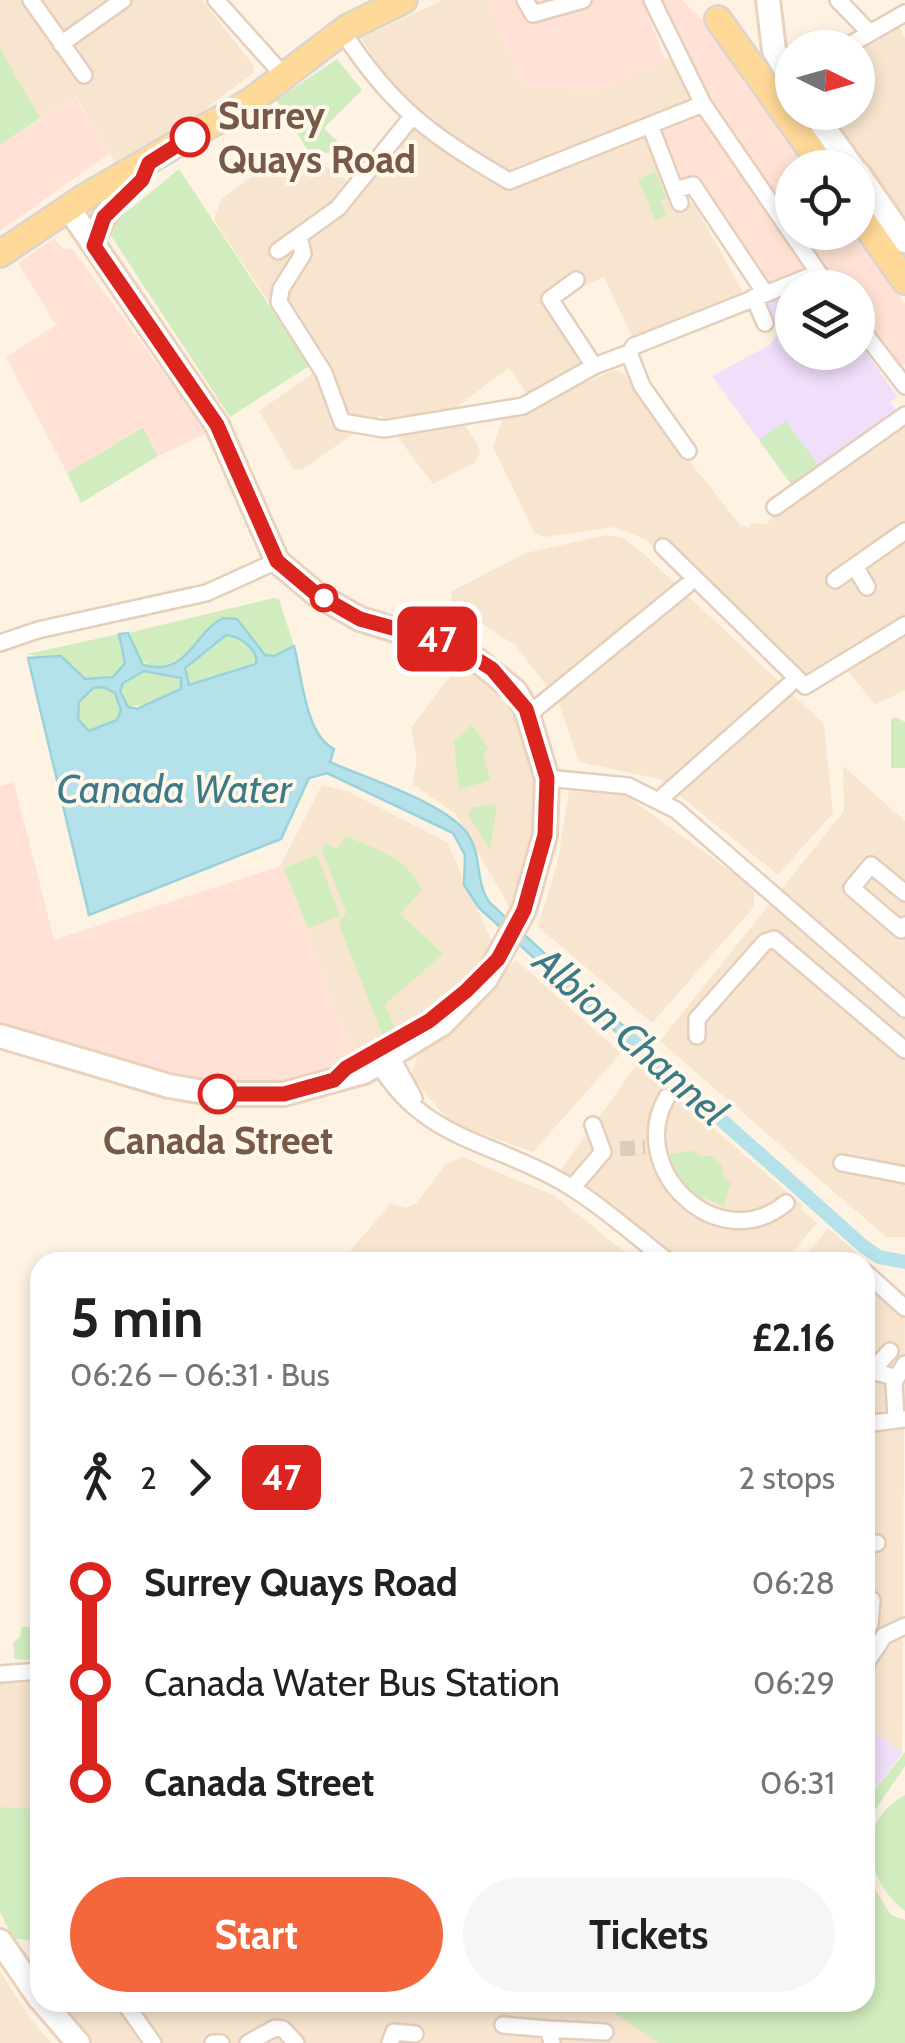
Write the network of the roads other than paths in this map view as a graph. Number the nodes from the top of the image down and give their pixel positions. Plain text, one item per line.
1 (31, 0) edge
2 (123, 0) edge
3 (216, 0) edge
4 (377, 0) edge
5 (404, 0) edge
6 (525, 0) edge
7 (584, 0) edge
8 (652, 0) edge
9 (768, 0) edge
10 (838, 0) edge
11 (713, 11) edge
12 (905, 13) edge
13 (352, 26) junction
14 (866, 30) edge
15 (875, 31) edge
16 (61, 44) junction
17 (775, 51) edge
18 (84, 75) dead end
19 (284, 76) junction
20 (703, 104) junction
21 (412, 118) junction
22 (650, 125) junction
23 (811, 150) edge
24 (149, 163) junction
25 (122, 195) junction
26 (875, 198) edge
27 (70, 210) junction
28 (299, 236) junction
29 (875, 238) edge
30 (905, 241) edge
31 (92, 243) junction
32 (278, 250) dead end
33 (0, 254) edge
34 (815, 270) edge
35 (576, 280) dead end
36 (905, 281) edge
37 (775, 289) edge
38 (759, 295) junction
39 (765, 324) dead end
40 (875, 347) edge
41 (621, 355) junction
42 (594, 366) junction
43 (905, 386) edge
44 (905, 415) edge
45 (688, 451) dead end
46 (775, 507) dead end
47 (905, 531) edge
48 (663, 546) dead end
49 (277, 561) junction
50 (854, 566) junction
51 (835, 580) dead end
52 (686, 586) dead end
53 (867, 587) dead end
54 (905, 626) edge
55 (0, 642) edge
56 (789, 685) dead end
57 (528, 716) junction
58 (547, 778) junction
59 (659, 800) junction
60 (905, 892) edge
61 (905, 925) edge
62 (838, 950) junction
63 (818, 973) junction
64 (904, 1006) edge
65 (0, 1036) edge
66 (696, 1036) dead end
67 (905, 1050) edge
68 (383, 1057) junction
69 (667, 1096) dead end
70 (592, 1125) dead end
71 (842, 1163) dead end
72 (905, 1175) edge
73 (572, 1188) junction
74 (786, 1202) dead end
75 (655, 1252) edge
76 (875, 1281) edge
77 (905, 1308) edge
78 (890, 1350) dead end
79 (905, 1364) edge
80 (875, 1367) edge
81 (875, 1376) edge
82 (894, 1377) junction
83 (901, 1420) edge
84 (875, 1423) edge
85 (905, 1626) edge
86 (875, 1629) edge
87 (884, 1636) junction
88 (875, 1650) edge
89 (30, 1672) edge
90 (0, 1674) edge
91 (0, 1941) edge
92 (30, 1985) edge
93 (51, 2012) edge
94 (131, 2012) edge
95 (503, 2025) dead end
96 (605, 2032) dead end
97 (415, 2034) dead end
98 (550, 2036) edge
99 (78, 2043) edge
100 (153, 2043) edge
101 (248, 2043) edge
102 (296, 2043) edge
103 (390, 2043) edge

1 - 16 street
2 - 16 street
3 - 19 street
4 - 13 main road
5 - 13 main road
6 - 7 street
8 - 20 street
9 - 17 street
10 - 14 street
11 - 23 main road
12 - 15 street
13 - 19 main road
13 - 21 street
16 - 18 street
19 - 24 main road
20 - 22 street
20 - 34 street
21 - 22 street
21 - 28 street
22 - 38 street
24 - 25 main road
24 - 27 main road
25 - 27 main road
25 - 31 street
26 - 30 street
27 - 31 street
27 - 33 main road
28 - 32 street
28 - 42 street
29 - 36 main road
31 - 49 street
35 - 42 street
37 - 38 street
38 - 39 street
38 - 41 street
40 - 43 street
41 - 42 street
41 - 45 street
44 - 46 street
47 - 50 street
48 - 54 street
49 - 55 street
49 - 57 street
50 - 51 street
50 - 53 street
52 - 57 street
56 - 59 street
57 - 58 street
58 - 59 street
58 - 68 street
59 - 62 street
60 - 61 street
62 - 63 street
62 - 64 street
63 - 66 street
63 - 67 street
65 - 68 street
68 - 73 street
69 - 74 street
70 - 73 street
71 - 72 street
73 - 75 street
76 - 77 street
78 - 80 street
79 - 82 street
81 - 82 street
82 - 83 street
83 - 84 street
85 - 87 street
86 - 87 street
87 - 88 street
89 - 90 street
91 - 92 street
93 - 99 street
94 - 100 street
95 - 98 street
96 - 98 street
97 - 103 street
101 - 102 street

